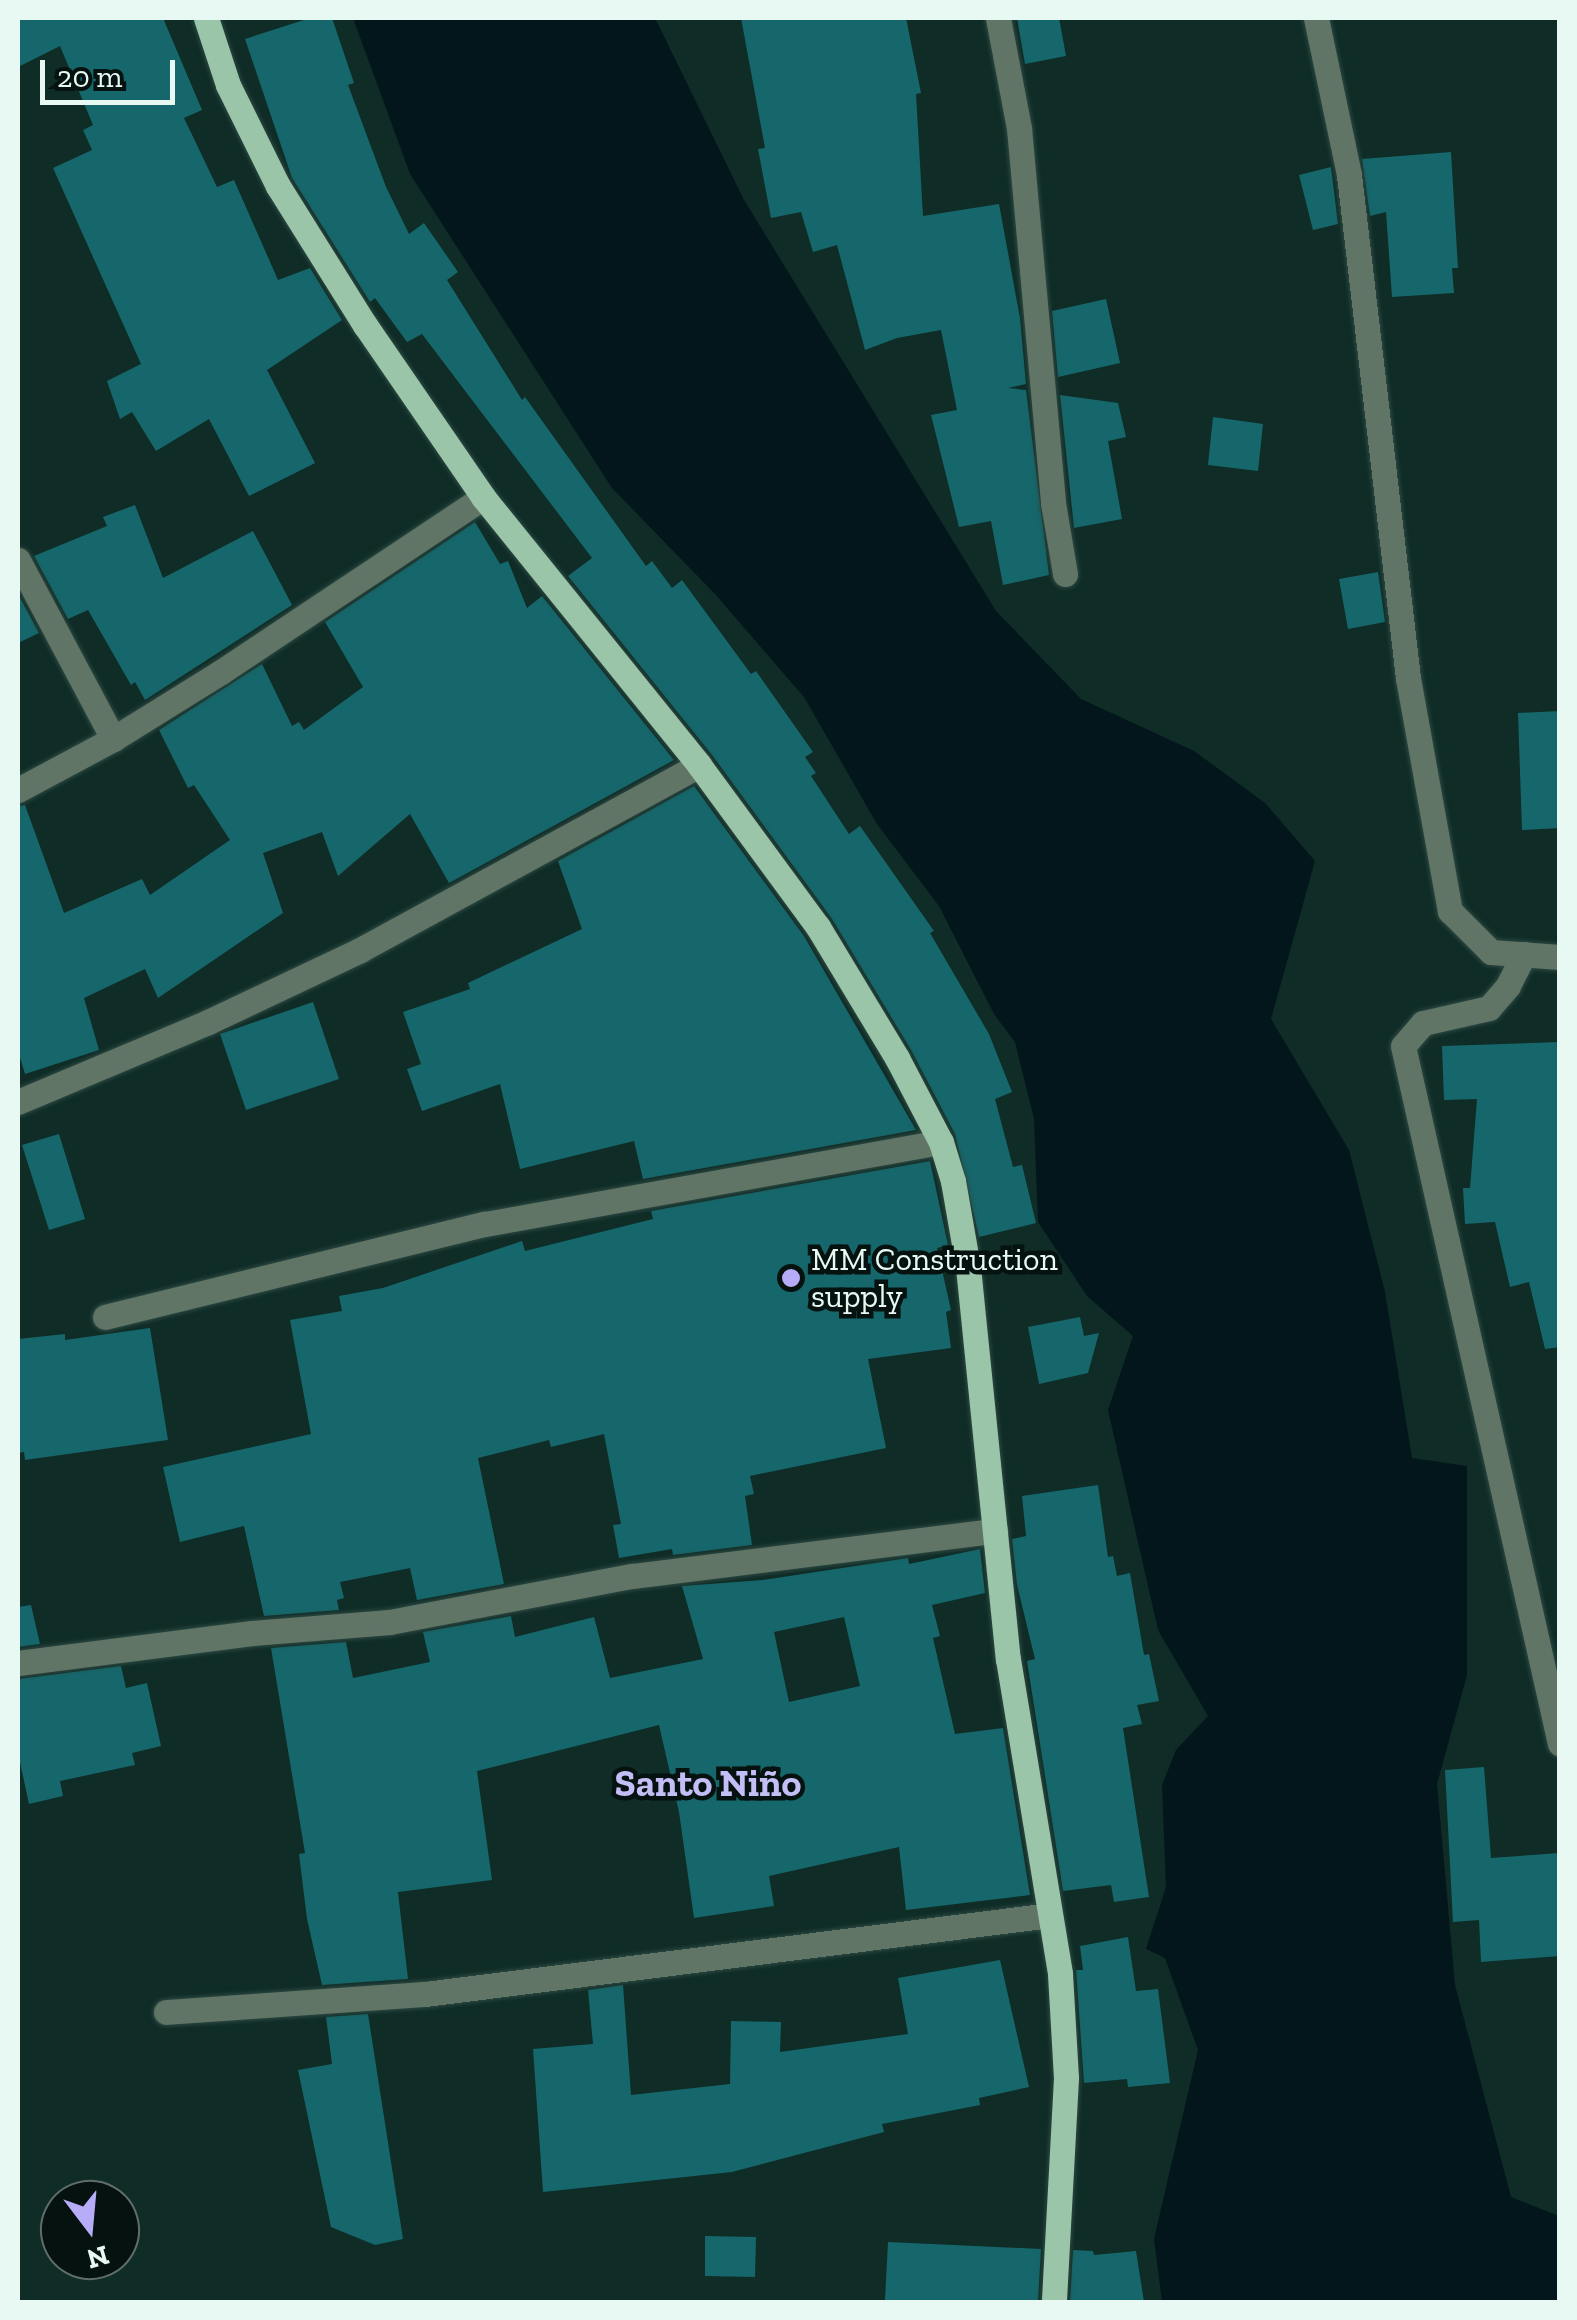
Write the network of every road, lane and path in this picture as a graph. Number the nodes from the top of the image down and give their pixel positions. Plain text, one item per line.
1 (206, 18) edge
2 (998, 18) edge
3 (1316, 18) edge
4 (483, 497) junction
5 (18, 560) edge
6 (1064, 574) dead end
7 (113, 739) junction
8 (699, 765) junction
9 (18, 790) edge
10 (1524, 954) junction
11 (1560, 957) edge
12 (18, 1102) edge
13 (940, 1142) junction
14 (105, 1317) dead end
15 (996, 1531) junction
16 (18, 1663) edge
17 (1560, 1744) edge
18 (1050, 1915) junction
19 (166, 2012) dead end
20 (1054, 2302) edge

1 - 4 main road
2 - 6 street
3 - 10 street
4 - 7 street
4 - 8 main road
5 - 7 street
7 - 9 street
8 - 12 street
8 - 13 main road
10 - 11 street
10 - 17 street
13 - 14 street
13 - 15 main road
15 - 16 street
15 - 18 main road
18 - 19 street
18 - 20 main road

